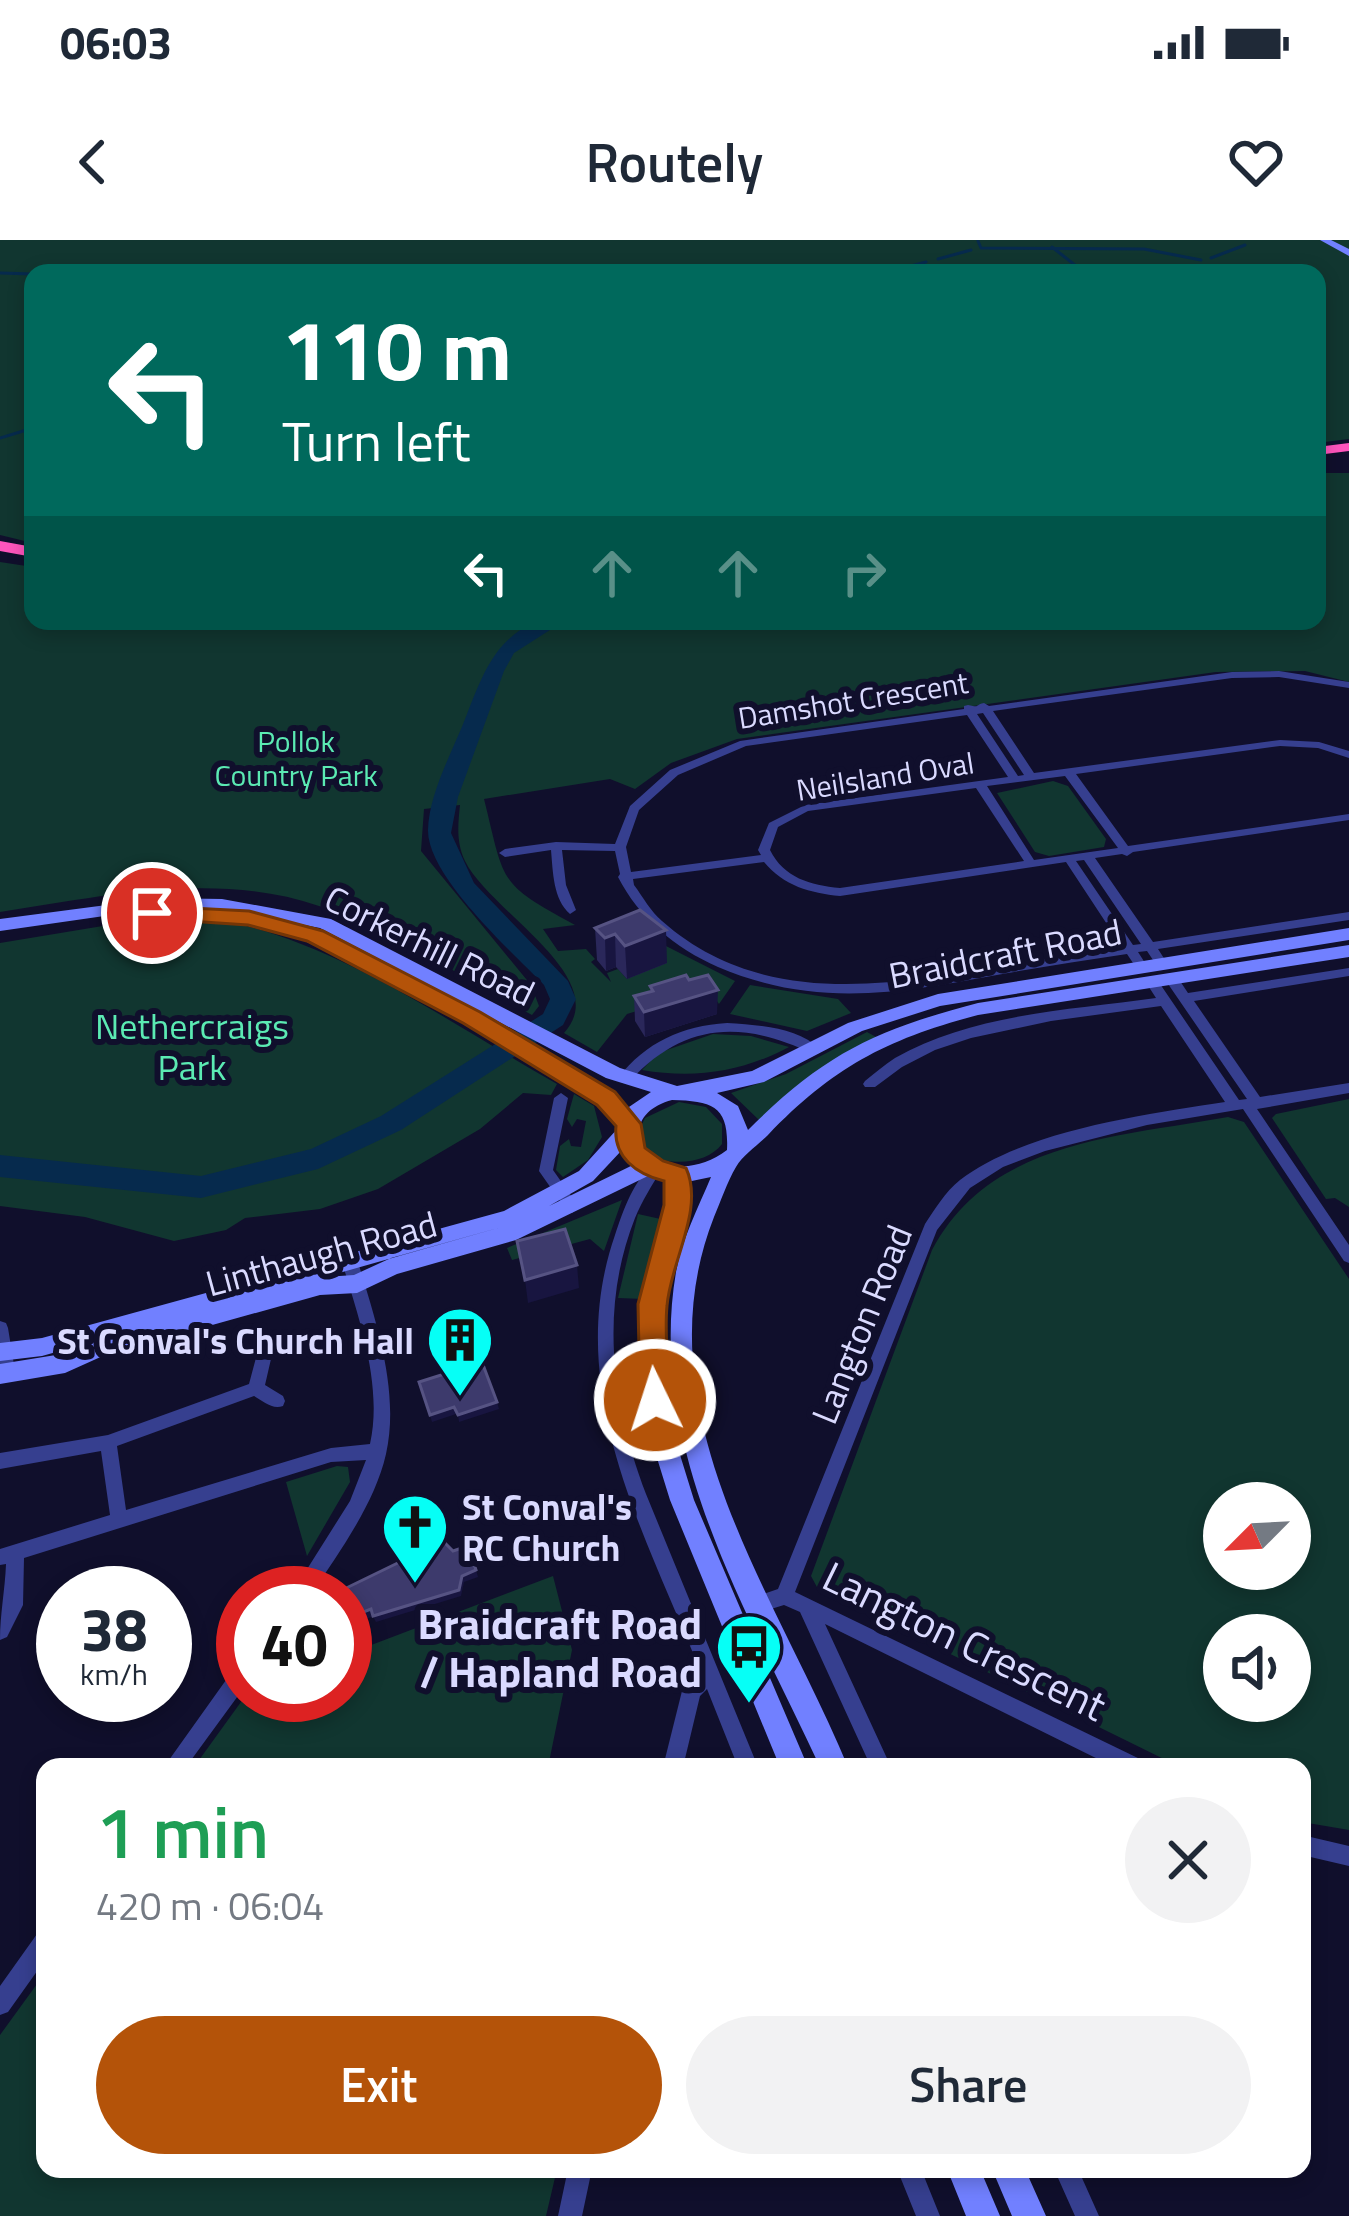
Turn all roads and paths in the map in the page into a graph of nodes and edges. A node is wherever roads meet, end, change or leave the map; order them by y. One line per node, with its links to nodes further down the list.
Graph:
1 (1324, 240): 3 (street)
2 (1336, 240): 3 (street)
3 (1349, 250)
4 (1349, 686): 5 (street, Damshot Crescent)
5 (984, 706): 6 (street, Damshot Crescent); 9 (street)
6 (968, 708): 10 (street); 14 (street, Damshot Crescent)
7 (1349, 755): 8 (street, Neilsland Oval)
8 (1069, 773): 9 (street, Neilsland Oval); 15 (street)
9 (1032, 778): 10 (street, Neilsland Oval)
10 (1015, 780): 11 (street, Neilsland Oval)
11 (980, 785): 17 (street, Neilsland Oval); 20 (street)
12 (1349, 818): 15 (street)
13 (556, 846): 14 (street); 16 (street); 22 (street)
14 (619, 848): 21 (street)
15 (1127, 852): 18 (street)
16 (506, 853)
17 (766, 858): 20 (street); 21 (street)
18 (1089, 858): 19 (street); 28 (street)
19 (1070, 860): 20 (street); 28 (street)
20 (1032, 866)
21 (624, 878): 28 (street, Braidcraft Road)
22 (569, 910)
23 (1349, 916): 28 (street, Braidcraft Road)
24 (0, 925): 32 (street, Corkerhill Road)
25 (1349, 934): 28 (street, Braidcraft Road)
26 (0, 935): 32 (street, Corkerhill Road)
27 (1349, 951): 28 (street, Braidcraft Road)
28 (1151, 964): 30 (street); 31 (street); 33 (street, Braidcraft Road); 34 (street, Braidcraft Road)
29 (1349, 972): 30 (street)
30 (1185, 998): 42 (street)
31 (1165, 1001): 38 (street, Braidcraft Road); 42 (street)
32 (478, 1012): 35 (street, Corkerhill Road)
33 (870, 1021): 34 (street); 36 (street, Braidcraft Road)
34 (887, 1039): 44 (street, Braidcraft Road)
35 (532, 1041): 37 (street, Corkerhill Road); 43 (street, Corkerhill Road)
36 (813, 1049): 37 (street); 40 (street, Braidcraft Road)
37 (625, 1078): 40 (street, Corkerhill Road)
38 (870, 1084)
39 (1349, 1088): 42 (street, Langton Road)
40 (684, 1092): 43 (street); 44 (street)
41 (561, 1098): 46 (street)
42 (1247, 1106): 47 (street); 61 (street, Langton Road)
43 (628, 1128): 45 (street); 46 (street, Linthaugh Road)
44 (732, 1154): 45 (street); 56 (street, Braidcraft Road)
45 (660, 1170): 46 (street, Linthaugh Road); 58 (street); 65 (street)
46 (566, 1200): 48 (street, Linthaugh Road)
47 (1349, 1257)
48 (354, 1273): 49 (street, Linthaugh Road); 54 (street)
49 (2, 1355)
50 (263, 1359): 51 (street)
51 (256, 1388): 52 (street); 53 (street)
52 (277, 1401)
53 (108, 1442): 55 (street); 57 (street)
54 (380, 1451): 57 (street); 60 (street)
55 (0, 1461)
56 (720, 1510): 58 (street); 62 (street, Braidcraft Road)
57 (119, 1520): 59 (street)
58 (691, 1521): 68 (street)
59 (8, 1555): 64 (street)
60 (319, 1566)
61 (784, 1596): 62 (street, Langton Crescent); 63 (street, Langton Crescent)
62 (758, 1604): 66 (street, Braidcraft Road)
63 (806, 1605): 74 (street); 75 (street, Langton Crescent)
64 (0, 1631)
65 (710, 1673): 70 (street); 71 (street)
66 (804, 1699): 68 (street); 73 (street, Braidcraft Road)
67 (216, 1710): 69 (street)
68 (770, 1712): 72 (street)
69 (181, 1758)
70 (675, 1758)
71 (744, 1758)
72 (790, 1758)
73 (830, 1758)
74 (877, 1758)
75 (1117, 1758)
76 (1311, 1847): 77 (street)
77 (1349, 1856)
78 (36, 1954): 79 (street)
79 (0, 2004)
80 (578, 2178): 85 (street)
81 (913, 2178): 86 (street)
82 (967, 2178): 87 (street)
83 (1012, 2178): 88 (street)
84 (1070, 2178): 89 (street)
85 (570, 2216)
86 (928, 2216)
87 (983, 2216)
88 (1029, 2216)
89 (1088, 2216)

